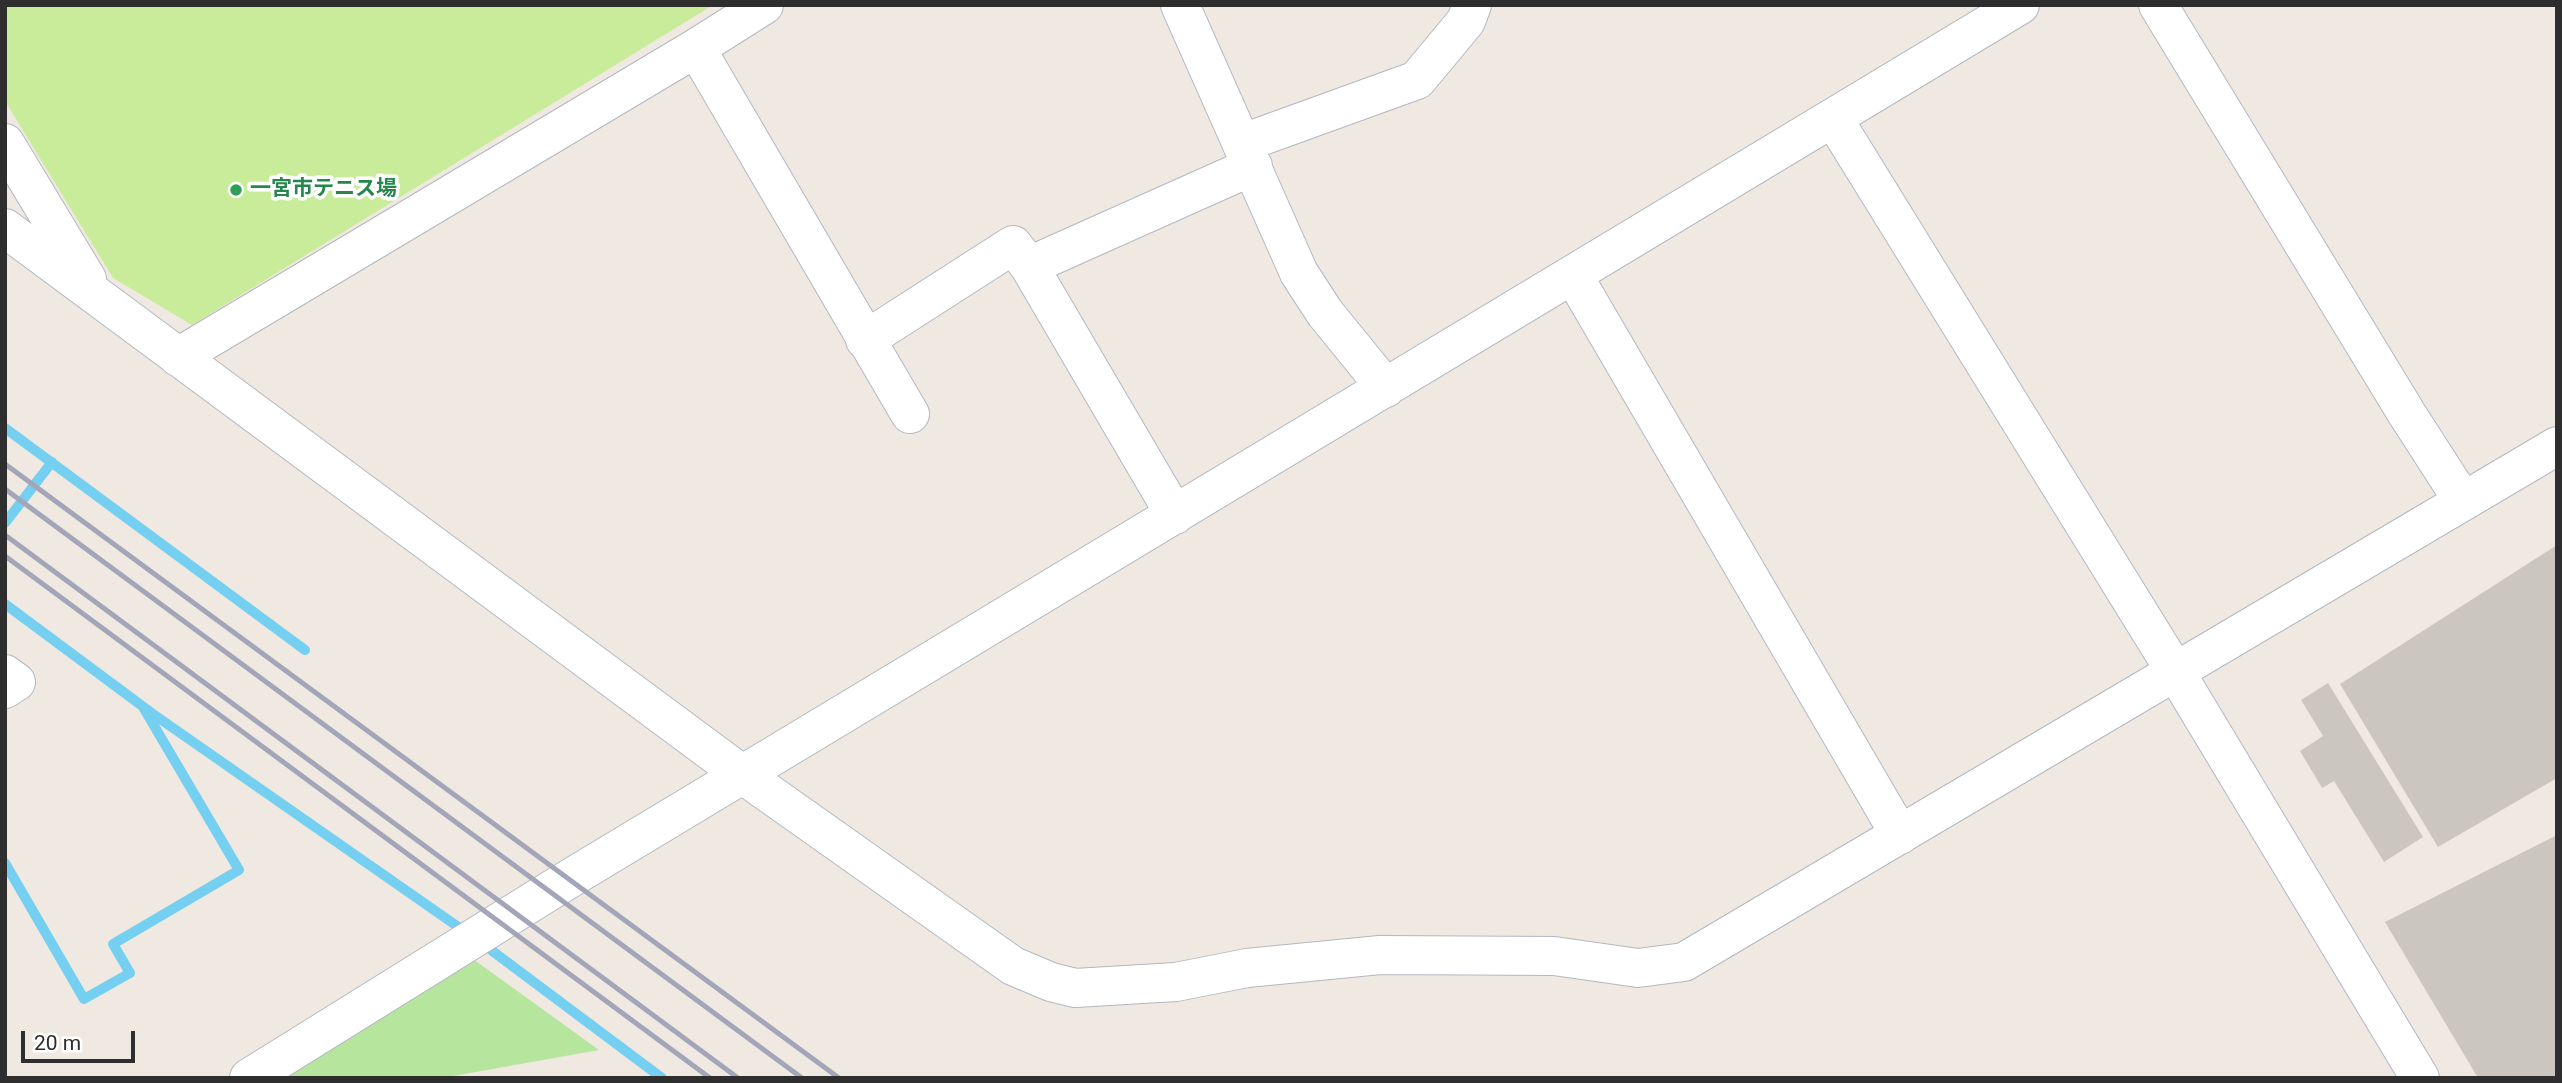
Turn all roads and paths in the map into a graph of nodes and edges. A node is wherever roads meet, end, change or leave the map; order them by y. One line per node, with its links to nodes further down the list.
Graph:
1 (764, 5): 6 (street)
2 (1180, 5): 9 (street)
3 (1472, 5): 9 (street)
4 (2020, 5): 7 (street)
5 (2158, 5): 19 (street)
6 (696, 48): 14 (street); 15 (street)
7 (1833, 118): 12 (street); 21 (street)
8 (5, 143): 13 (street)
9 (1248, 155): 11 (street); 16 (street)
10 (5, 228): 13 (street)
11 (1029, 266): 14 (street); 20 (street)
12 (1573, 275): 16 (street); 25 (street)
13 (98, 297): 15 (street)
14 (865, 340): 17 (street)
15 (178, 357): 24 (street)
16 (1386, 388): 20 (street)
17 (910, 414)
18 (2557, 446): 19 (street)
19 (2463, 501): 21 (street)
20 (1175, 515): 24 (street)
21 (2175, 671): 25 (street); 27 (street)
22 (5, 674): 23 (street)
23 (5, 688)
24 (743, 775): 25 (street); 26 (street)
25 (1900, 835)
26 (249, 1078)
27 (2420, 1078)

